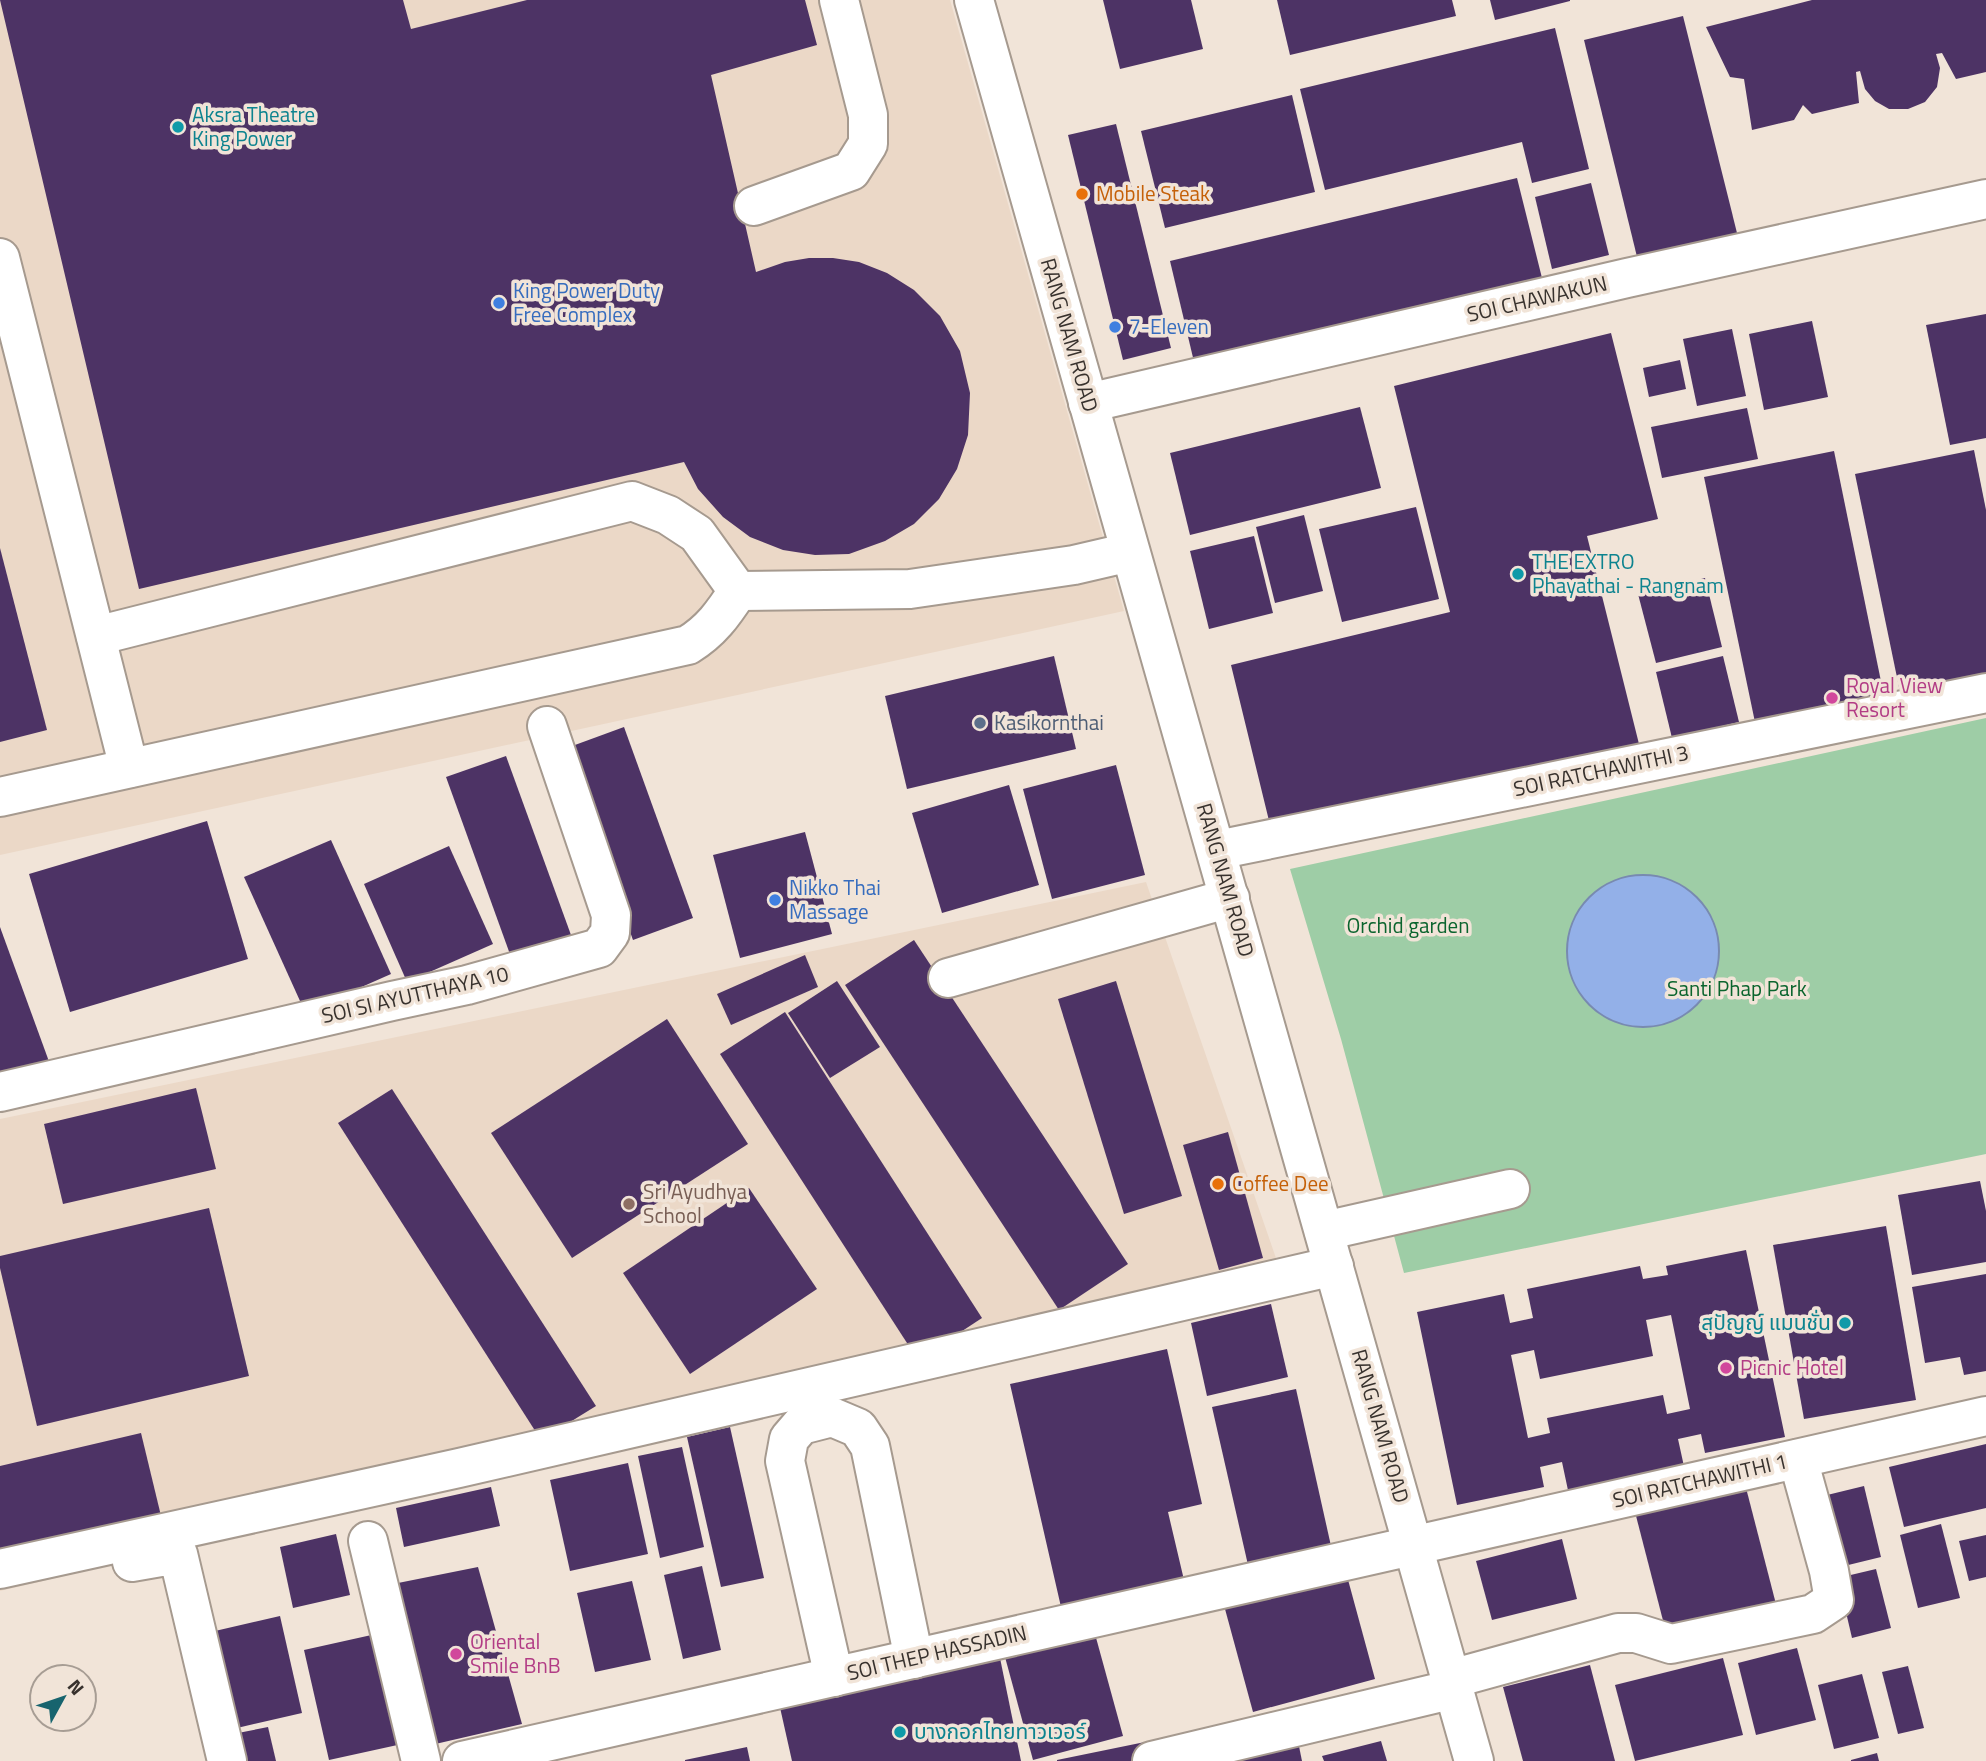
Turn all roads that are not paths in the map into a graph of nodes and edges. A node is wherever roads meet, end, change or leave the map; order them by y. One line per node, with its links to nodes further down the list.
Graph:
1 (839, 0): 4 (street)
2 (974, 0): 6 (street, RANG NAM ROAD)
3 (1986, 199): 6 (street, SOI CHAWAKUN)
4 (754, 206)
5 (0, 258): 9 (street)
6 (1088, 403): 7 (street, RANG NAM ROAD)
7 (1130, 552): 8 (street); 14 (street, RANG NAM ROAD)
8 (738, 591): 9 (street); 12 (street)
9 (96, 636): 12 (street)
10 (1986, 693): 14 (street, SOI RATCHAWITHI 3)
11 (547, 726): 17 (street, SOI SI AYUTTHAYA 10)
12 (129, 768): 13 (street)
13 (0, 797)
14 (1217, 850): 15 (street, RANG NAM ROAD)
15 (1230, 898): 16 (street); 19 (street, RANG NAM ROAD)
16 (948, 978)
17 (0, 1092)
18 (1510, 1189): 19 (street)
19 (1329, 1249): 23 (street, RANG NAM ROAD); 24 (street)
20 (1986, 1416): 21 (street, SOI RATCHAWITHI 1)
21 (1798, 1459): 23 (street, SOI RATCHAWITHI 1); 28 (street)
22 (368, 1541): 30 (street)
23 (1413, 1546): 26 (street, SOI THEP HASSADIN); 28 (street, RANG NAM ROAD)
24 (0, 1569)
25 (0, 1587): 29 (street)
26 (914, 1659): 27 (street, SOI THEP HASSADIN); 27 (street)
27 (834, 1677): 31 (street, SOI THEP HASSADIN)
28 (1452, 1684): 32 (street); 33 (street, RANG NAM ROAD)
29 (227, 1761)
30 (421, 1761)
31 (461, 1761)
32 (1152, 1761)
33 (1474, 1761)

